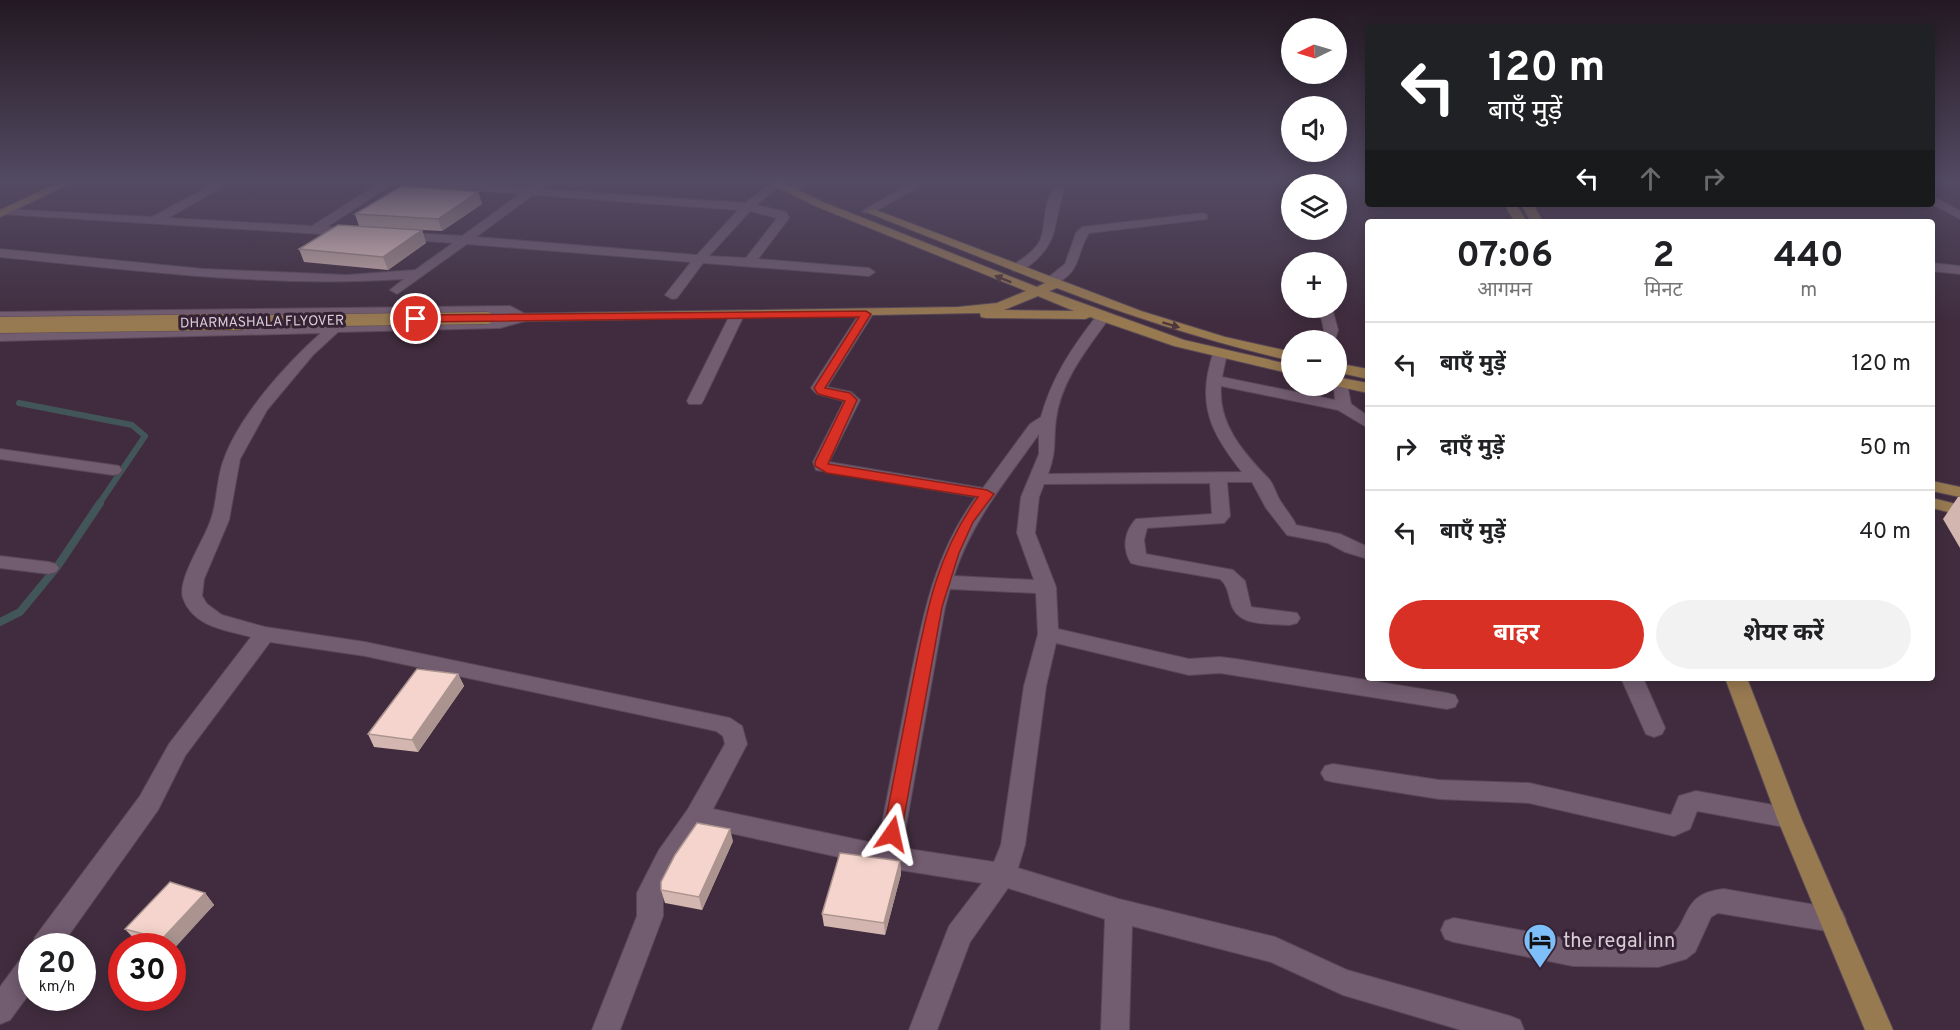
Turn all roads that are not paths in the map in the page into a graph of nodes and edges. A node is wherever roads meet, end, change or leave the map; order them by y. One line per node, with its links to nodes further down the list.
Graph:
1 (299, 228): 9 (street)
2 (481, 228): 12 (street)
3 (729, 228): 14 (street)
4 (775, 228): 15 (street)
5 (891, 228): 25 (main road, one-way to 5)
6 (913, 228): 17 (main road)
7 (1048, 228): 17 (street)
8 (1103, 228): 23 (street)
9 (316, 229): 10 (street)
10 (362, 232)
11 (385, 234): 12 (street)
12 (466, 239): 14 (street); 21 (street)
13 (0, 253): 21 (street)
14 (702, 258): 15 (street); 26 (street)
15 (750, 262): 19 (street)
16 (1935, 267): 18 (street)
17 (1018, 268): 23 (main road)
18 (1960, 270)
19 (869, 272)
20 (1935, 273): 22 (street)
21 (418, 274): 24 (street)
22 (1960, 275)
23 (1054, 282): 25 (main road); 30 (main road)
24 (397, 290)
25 (1034, 292): 27 (main road); 33 (main road)
26 (672, 295)
27 (958, 312): 29 (main road, DHARMASHALA FLYOVER); 33 (main road)
28 (47, 314): 32 (street); 34 (street); 37 (street)
29 (866, 314): 31 (main road, DHARMASHALA FLYOVER); 60 (street)
30 (1136, 314): 33 (main road); 41 (main road, one-way to 41)
31 (737, 315): 34 (main road, DHARMASHALA FLYOVER); 49 (street)
32 (0, 316)
33 (1100, 316): 40 (main road); 51 (street)
34 (524, 317): 35 (main road, DHARMASHALA FLYOVER, bridge); 36 (street)
35 (0, 325)
36 (334, 329): 37 (street); 69 (street)
37 (19, 336): 38 (street); 39 (street)
38 (0, 337)
39 (0, 347)
40 (1220, 353): 42 (main road); 45 (street)
41 (1281, 354)
42 (1281, 367)
43 (1365, 374): 44 (main road)
44 (1347, 376)
45 (1214, 380): 50 (street); 55 (street)
46 (1347, 380): 47 (main road)
47 (1365, 387)
48 (1341, 396): 50 (street)
49 (695, 401)
50 (1343, 406): 52 (street)
51 (1048, 419): 57 (street); 60 (street)
52 (1365, 421)
53 (0, 454): 54 (street)
54 (113, 470)
55 (1255, 477): 56 (street); 63 (street)
56 (1218, 478): 57 (street); 68 (street)
57 (1038, 479): 67 (street)
58 (1935, 487): 59 (main road)
59 (1960, 492)
60 (987, 494): 66 (street)
61 (1935, 504): 62 (main road)
62 (1960, 510)
63 (1365, 552)
64 (0, 562): 65 (street)
65 (48, 568)
66 (942, 582): 67 (street); 78 (street)
67 (1046, 587): 70 (street)
68 (1290, 618)
69 (266, 633): 76 (street); 83 (street)
70 (1048, 634): 73 (street); 79 (street)
71 (1633, 681): 74 (street)
72 (1737, 681): 77 (main road)
73 (1448, 701)
74 (1654, 728)
75 (1333, 773): 77 (street)
76 (696, 816): 78 (street); 86 (street)
77 (1789, 818): 81 (main road)
78 (888, 857): 79 (street)
79 (1003, 875): 80 (street); 87 (street)
80 (1119, 911): 88 (street); 89 (street)
81 (1833, 920): 82 (street); 90 (main road)
82 (1454, 930)
83 (54, 933)
84 (18, 985): 85 (street)
85 (0, 1010)
86 (606, 1030)
87 (923, 1030)
88 (1115, 1030)
89 (1510, 1030)
90 (1879, 1030)

